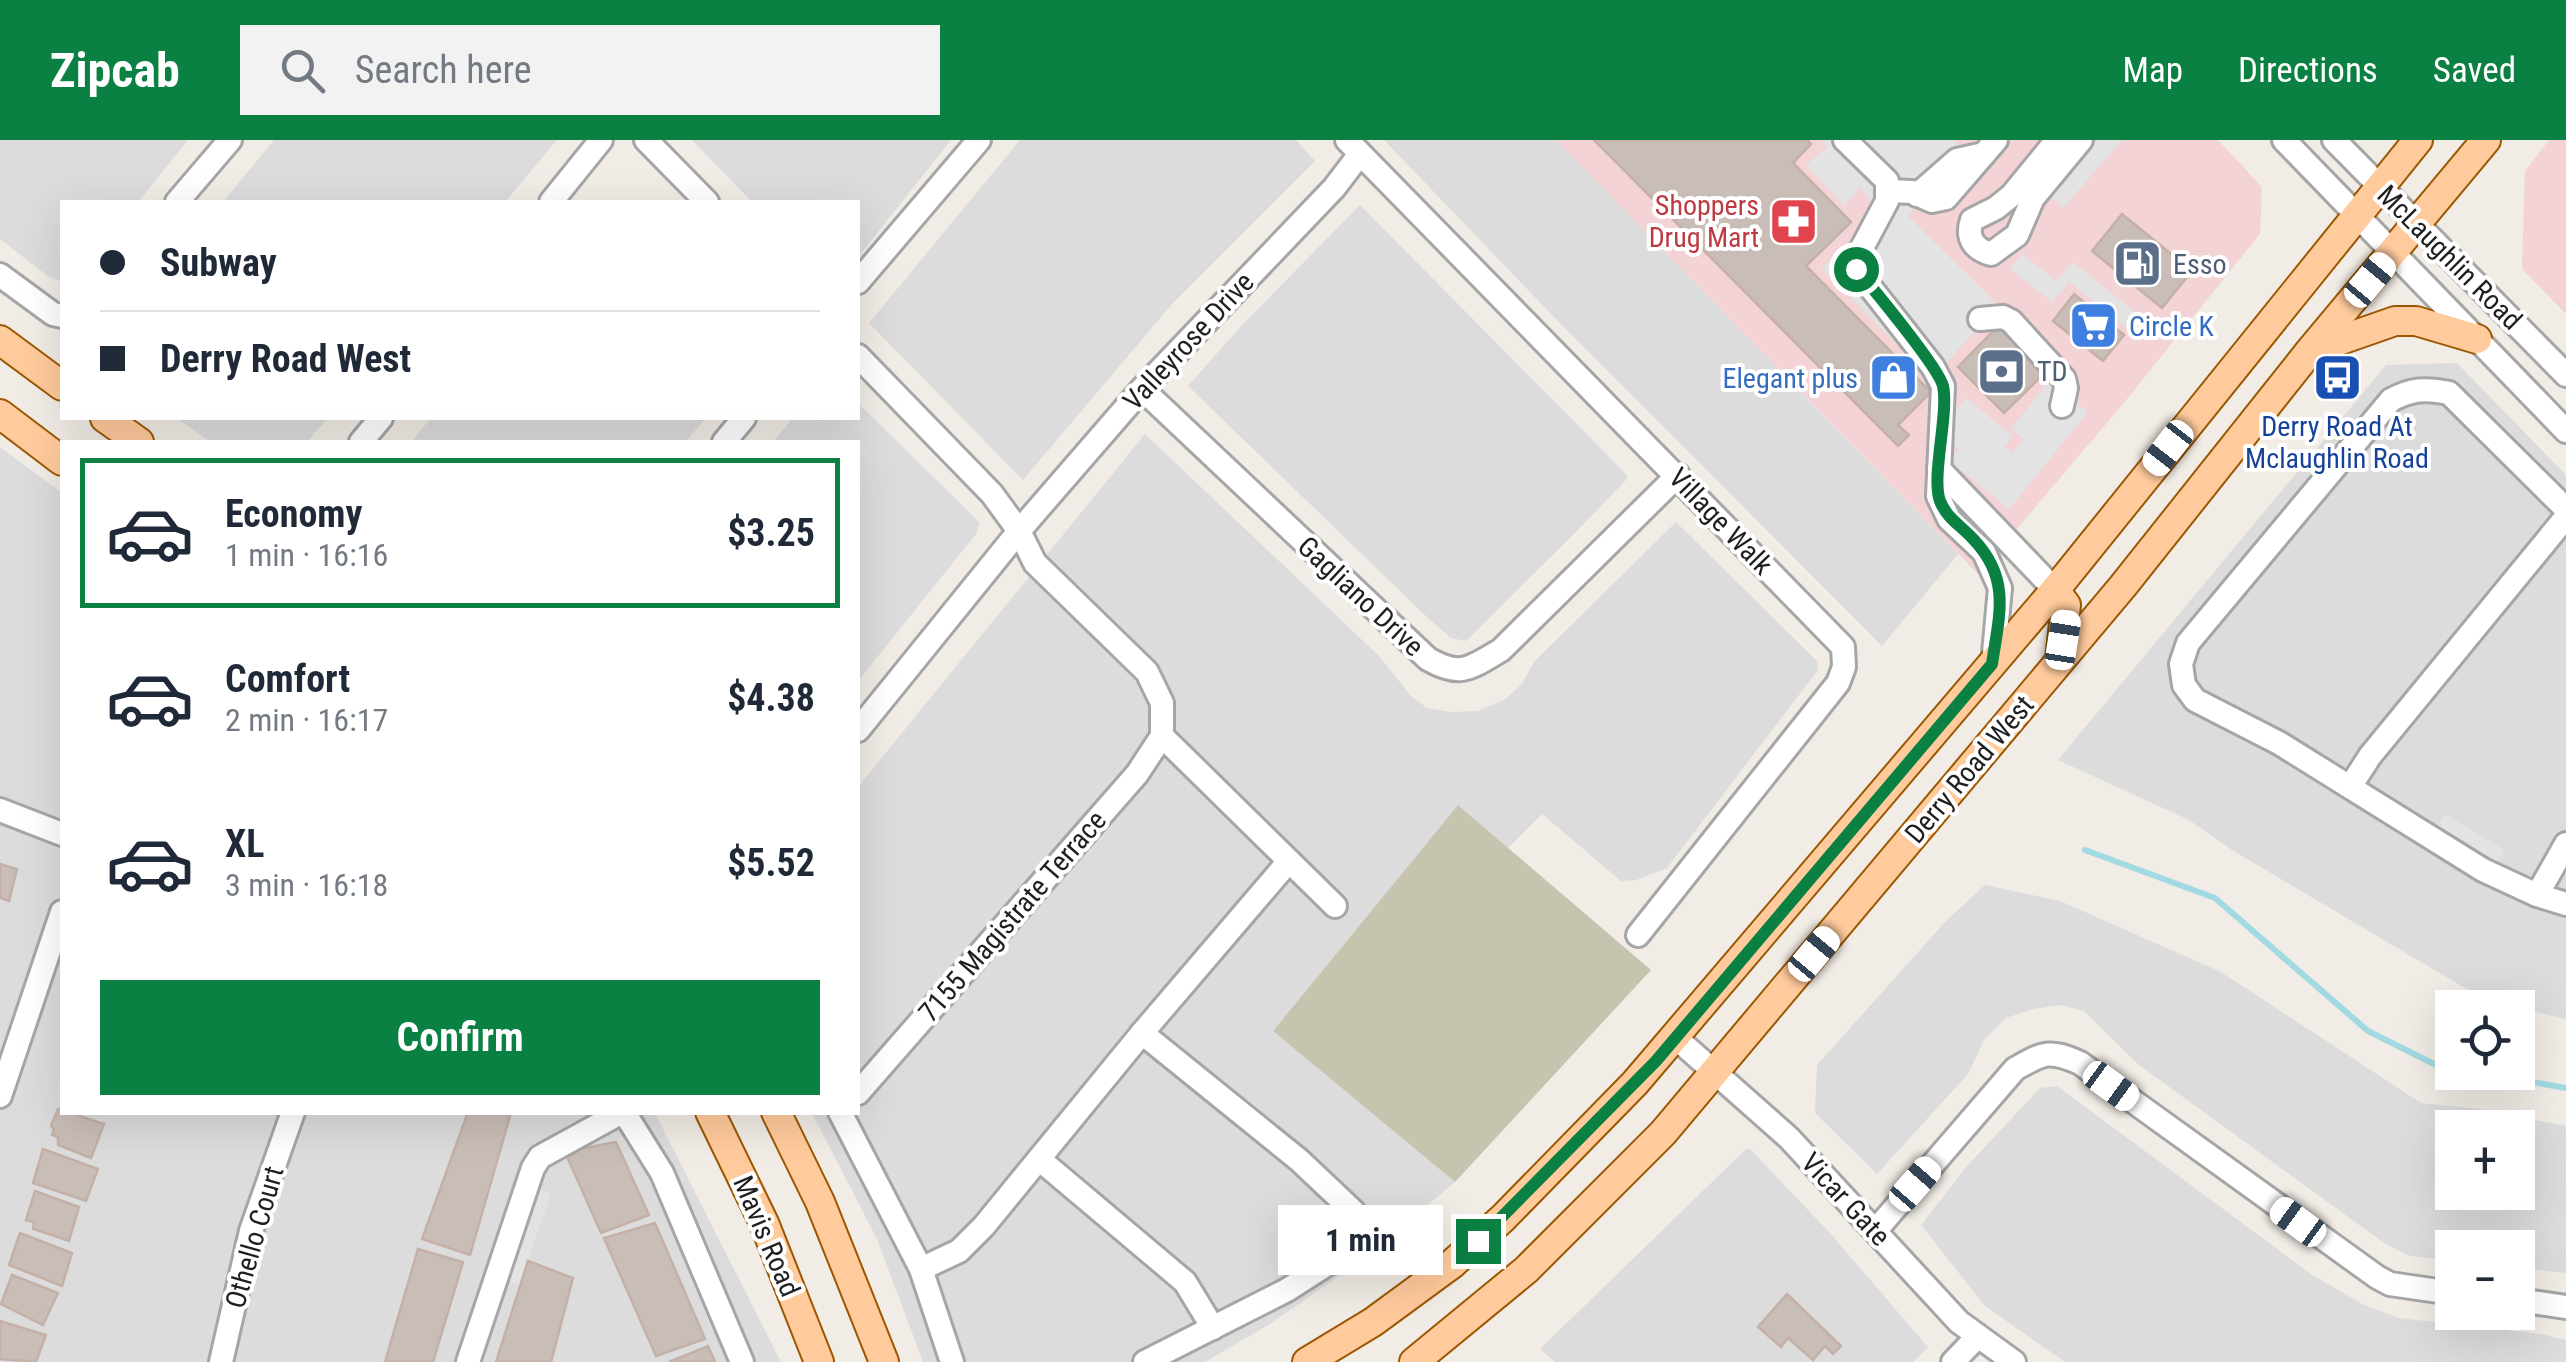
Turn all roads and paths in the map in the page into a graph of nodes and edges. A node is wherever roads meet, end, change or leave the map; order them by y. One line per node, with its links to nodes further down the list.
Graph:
1 (230, 140): 16 (street)
2 (601, 140): 17 (street)
3 (646, 140): 18 (street)
4 (979, 140): 23 (street)
5 (1845, 140): 15 (street)
6 (2057, 140): 7 (street)
7 (2082, 140)
8 (2284, 140): 19 (street, McLaughlin Road)
9 (2334, 140): 14 (street, McLaughlin Road)
10 (2418, 140): 14 (main road, Derry Road West)
11 (2486, 140): 20 (main road, Derry Road West)
12 (1354, 147): 32 (street, Valleyrose Drive); 44 (street, Village Walk)
13 (1990, 147): 15 (street)
14 (2379, 186): 19 (main road, Derry Road West); 20 (street, McLaughlin Road)
15 (1887, 191): 43 (street)
16 (180, 200)
17 (554, 200)
18 (705, 200)
19 (2356, 214): 21 (street, McLaughlin Road); 48 (main road, Derry Road West)
20 (2418, 223): 21 (main road, Derry Road West); 30 (street, McLaughlin Road)
21 (2393, 252): 26 (street, McLaughlin Road); 28 (main road, Derry Road West)
22 (0, 276): 24 (street)
23 (860, 280)
24 (60, 316)
25 (1980, 320): 33 (street)
26 (2477, 339): 28 (main road); 38 (street, McLaughlin Road)
27 (0, 340): 31 (main road)
28 (2309, 352): 49 (main road, Derry Road West)
29 (860, 358): 47 (street)
30 (2566, 375)
31 (60, 385)
32 (1142, 389): 44 (street, Gagliano Drive); 47 (street, Valleyrose Drive)
33 (2062, 406)
34 (0, 414): 42 (main road)
35 (108, 420): 39 (main road)
36 (379, 420): 40 (street)
37 (742, 420): 41 (street)
38 (2566, 431)
39 (136, 440)
40 (363, 440)
41 (726, 440)
42 (60, 459)
43 (1940, 469): 48 (street); 50 (street)
44 (1678, 475): 62 (street, Village Walk)
45 (2566, 509): 53 (street)
46 (2566, 518): 53 (street)
47 (1019, 531): 51 (street, Valleyrose Drive); 52 (street)
48 (2055, 590): 49 (main road); 50 (main road, Derry Road West)
49 (2060, 661): 65 (main road, Derry Road West)
50 (1992, 664): 64 (main road, Derry Road West)
51 (860, 728)
52 (1162, 736): 57 (street); 66 (street, 7155 Magistrate Terrace)
53 (2350, 787): 58 (street)
54 (0, 810): 55 (street)
55 (60, 833)
56 (2566, 844): 58 (street)
57 (1289, 861): 60 (street); 63 (street)
58 (2536, 896): 59 (street)
59 (2566, 904)
60 (1335, 906)
61 (60, 918): 67 (street)
62 (1638, 934)
63 (1142, 1033): 74 (street); 80 (street)
64 (1676, 1038): 65 (street, Vicar Gate); 89 (main road, Derry Road West)
65 (1715, 1073): 75 (street, Vicar Gate); 90 (main road, Derry Road West)
66 (860, 1091)
67 (0, 1096)
68 (292, 1115): 82 (street, Othello Court)
69 (617, 1115): 83 (street)
70 (625, 1115): 84 (street)
71 (711, 1115): 85 (main road, Mavis Road)
72 (777, 1115): 86 (main road)
73 (842, 1115): 76 (street)
74 (1040, 1159): 76 (street); 80 (street)
75 (1876, 1230): 77 (street); 81 (street, Vicar Gate)
76 (921, 1269): 87 (street)
77 (2435, 1291)
78 (2535, 1302): 79 (street)
79 (2566, 1307)
80 (1213, 1328): 88 (street)
81 (1978, 1336): 91 (street); 92 (street, Vicar Gate)
82 (221, 1362)
83 (468, 1362)
84 (742, 1362)
85 (820, 1362)
86 (884, 1362)
87 (952, 1362)
88 (1145, 1362)
89 (1308, 1362)
90 (1414, 1362)
91 (1953, 1362)
92 (2014, 1362)

